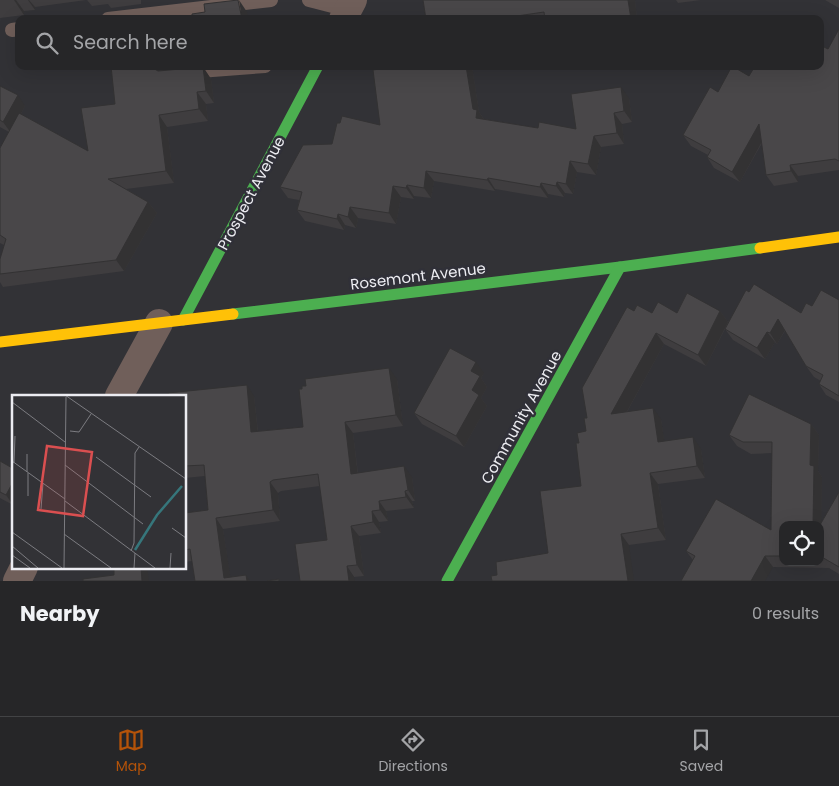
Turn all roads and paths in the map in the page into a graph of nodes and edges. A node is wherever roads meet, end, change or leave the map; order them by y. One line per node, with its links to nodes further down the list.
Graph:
1 (271, 0): 4 (lane)
2 (310, 0): 3 (lane)
3 (348, 10)
4 (142, 15)
5 (214, 70): 7 (lane)
6 (316, 70): 10 (street, Prospect Avenue)
7 (176, 73)
8 (839, 236): 9 (street, Rosemont Avenue)
9 (620, 267): 10 (street, Rosemont Avenue); 15 (street, Community Avenue)
10 (171, 321): 11 (street, Rosemont Avenue); 12 (street, Prospect Avenue)
11 (0, 342)
12 (120, 395)
13 (24, 568): 14 (street)
14 (17, 581)
15 (447, 581)

